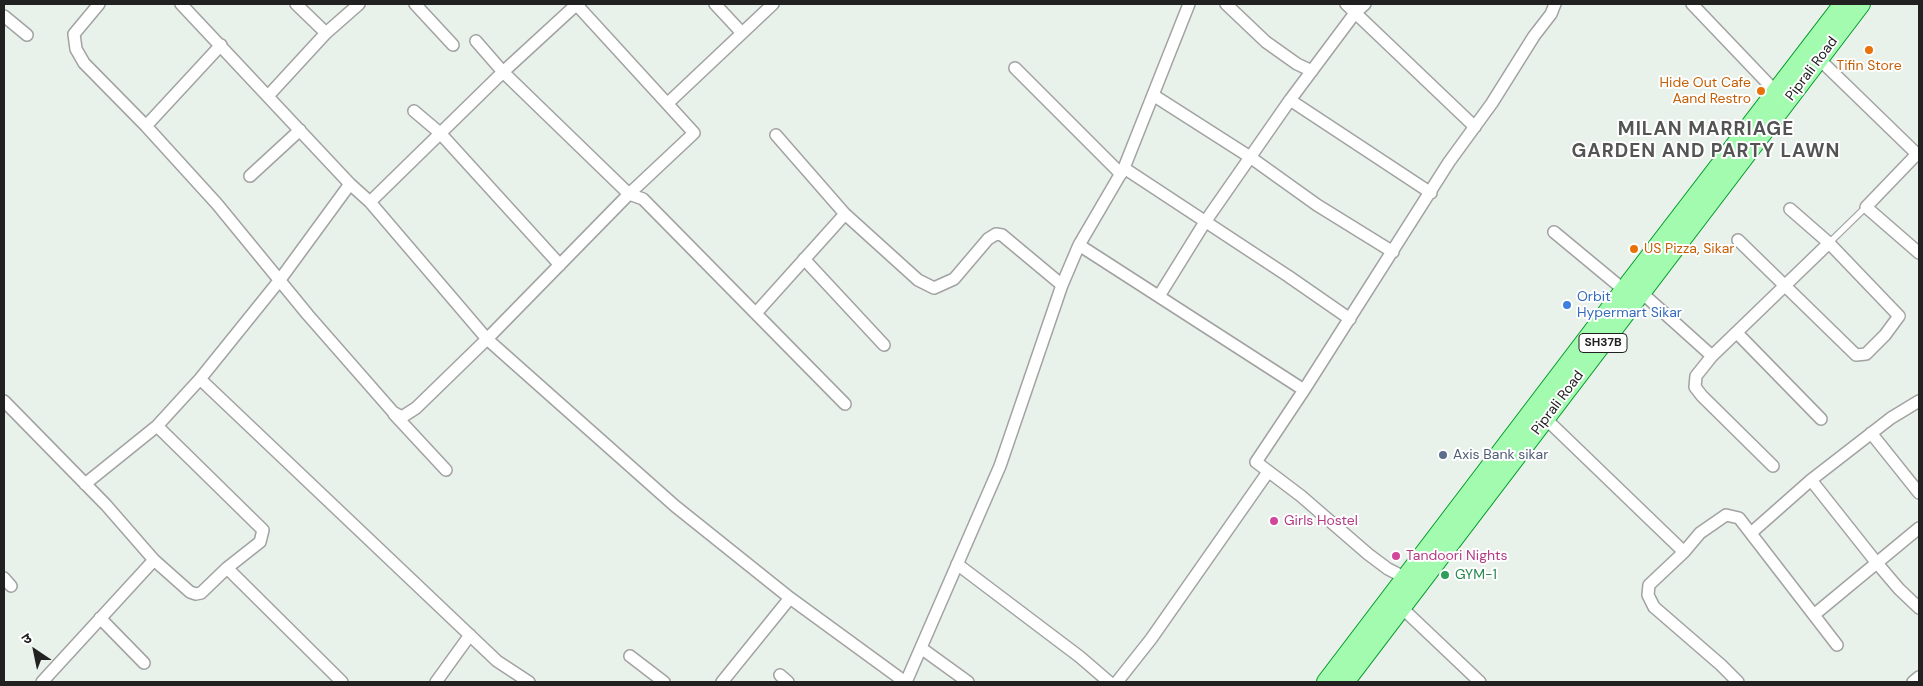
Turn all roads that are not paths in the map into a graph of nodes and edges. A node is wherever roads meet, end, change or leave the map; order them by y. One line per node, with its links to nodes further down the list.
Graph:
1 (99, 4): 35 (street)
2 (181, 4): 23 (street)
3 (296, 4): 19 (street)
4 (358, 4): 19 (street)
5 (415, 4): 24 (street)
6 (576, 4): 28 (street); 33 (street)
7 (715, 4): 20 (street)
8 (773, 4): 20 (street)
9 (1189, 4): 30 (street)
10 (1226, 4): 27 (street)
11 (1346, 4): 17 (street)
12 (1365, 4): 17 (street)
13 (1555, 4): 36 (street)
14 (1692, 4): 29 (street)
15 (1843, 4): 29 (main road)
16 (1861, 4): 25 (main road, Piprali Road / SH37B)
17 (1355, 13): 27 (street); 36 (street)
18 (4, 16): 21 (street)
19 (326, 33): 31 (street)
20 (742, 33): 33 (street)
21 (27, 35)
22 (476, 41): 28 (street)
23 (220, 45): 31 (street); 35 (street)
24 (453, 45)
25 (1820, 59): 40 (street); 64 (main road, Piprali Road / SH37B)
26 (1015, 68): 42 (street)
27 (1312, 71): 32 (street)
28 (503, 72): 38 (street); 46 (street)
29 (1776, 92): 63 (main road)
30 (1153, 94): 41 (street); 42 (street)
31 (268, 96): 37 (street)
32 (1290, 100): 41 (street); 45 (street)
33 (668, 103): 46 (street)
34 (414, 111): 38 (street)
35 (146, 126): 60 (street)
36 (1475, 127): 45 (street)
37 (300, 130): 43 (street); 44 (street)
38 (440, 134): 47 (street); 59 (street)
39 (776, 135): 50 (street)
40 (1918, 155): 48 (street)
41 (1250, 157): 51 (street); 56 (street)
42 (1122, 171): 51 (street); 55 (street)
43 (250, 176)
44 (350, 184): 47 (street); 60 (street)
45 (1430, 193): 56 (street)
46 (629, 194): 59 (street); 66 (street)
47 (370, 202): 69 (street)
48 (1866, 206): 54 (lane); 57 (street)
49 (1790, 209): 54 (street)
50 (845, 214): 58 (street); 61 (street)
51 (1205, 222): 65 (street); 67 (street)
52 (1554, 232): 63 (street)
53 (1738, 240): 62 (street)
54 (1829, 243): 62 (street); 62 (street)
55 (1079, 245): 61 (street); 65 (street)
56 (1393, 252): 67 (street)
57 (1919, 253)
58 (804, 259): 66 (street); 70 (street)
59 (560, 265): 69 (street)
60 (279, 281): 72 (street); 77 (street)
61 (1062, 285): 93 (street)
62 (1784, 287): 68 (street)
63 (1624, 290): 95 (main road)
64 (1642, 293): 71 (street); 78 (main road, Piprali Road / SH37B)
65 (1159, 296): 73 (street)
66 (756, 313): 76 (street)
67 (1350, 320): 73 (street)
68 (1737, 332): 71 (street); 79 (street)
69 (488, 339): 77 (street); 96 (street)
70 (884, 345)
71 (1712, 356): 82 (street)
72 (200, 379): 80 (street); 101 (street)
73 (1304, 390): 84 (street)
74 (4, 400): 86 (street)
75 (1919, 401): 81 (street)
76 (845, 404)
77 (393, 412): 83 (street)
78 (1546, 419): 90 (street); 97 (main road, Piprali Road / SH37B)
79 (1821, 419)
80 (157, 426): 86 (street); 94 (street)
81 (1871, 434): 85 (street); 87 (street)
82 (1773, 466)
83 (446, 470)
84 (1268, 472): 95 (street); 116 (street)
85 (1811, 480): 89 (street); 92 (street)
86 (85, 484): 91 (street)
87 (1919, 493)
88 (1919, 528): 92 (street)
89 (1751, 533): 90 (street); 99 (street)
90 (1684, 552): 120 (street)
91 (154, 560): 94 (street); 100 (street)
92 (1877, 563): 98 (street); 99 (street)
93 (957, 564): 103 (street); 115 (street)
94 (228, 568): 108 (street)
95 (1406, 578): 117 (main road)
96 (790, 598): 112 (street); 113 (street)
97 (1402, 608): 118 (main road, Piprali Road / SH37B); 119 (street)
98 (1919, 608)
99 (1815, 614): 102 (street)
100 (100, 618): 105 (street); 107 (street)
101 (470, 635): 109 (street); 110 (street)
102 (1837, 644)
103 (921, 648): 113 (street); 114 (street)
104 (630, 656): 111 (street)
105 (144, 663)
106 (1919, 677): 121 (street)
107 (46, 681)
108 (342, 682)
109 (436, 682)
110 (528, 682)
111 (664, 682)
112 (722, 682)
113 (905, 682)
114 (968, 682)
115 (1108, 682)
116 (1117, 682)
117 (1326, 682)
118 (1345, 682)
119 (1480, 682)
120 (1738, 682)
121 (1913, 682)

